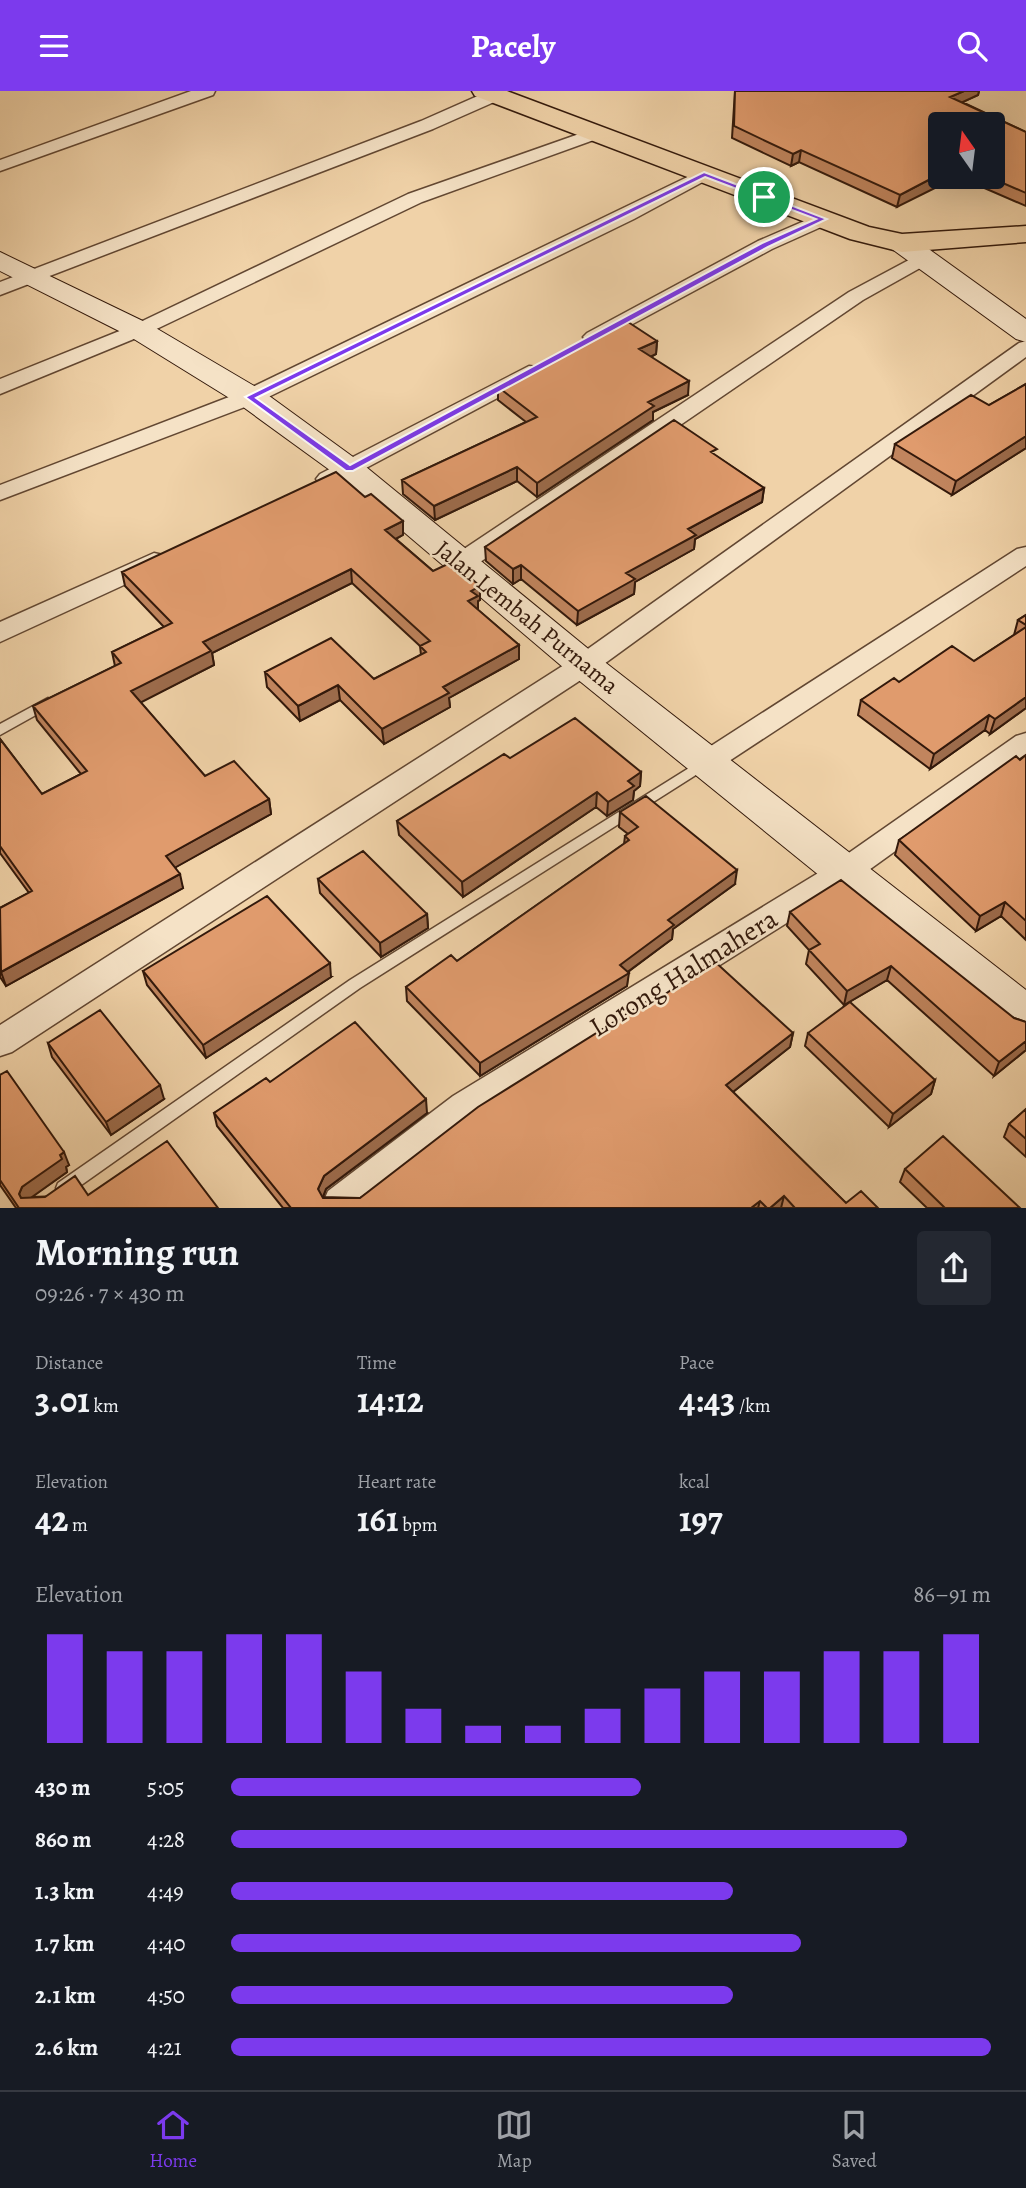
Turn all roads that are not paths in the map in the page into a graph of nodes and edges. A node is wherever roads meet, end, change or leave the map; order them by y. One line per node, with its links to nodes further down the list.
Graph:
1 (207, 91): 4 (street)
2 (490, 93): 3 (main road); 10 (street)
3 (596, 133): 5 (main road); 12 (street)
4 (0, 166)
5 (704, 174): 6 (main road); 18 (street)
6 (823, 219): 8 (main road); 15 (street)
7 (1026, 234): 8 (main road)
8 (912, 251): 13 (street); 24 (street)
9 (0, 260): 10 (street, Jalan Lembah Purnama)
10 (34, 276): 11 (street); 12 (street, Jalan Lembah Purnama)
11 (0, 289)
12 (139, 330): 17 (street); 18 (street, Jalan Lembah Purnama)
13 (1026, 333)
14 (1026, 347): 26 (street)
15 (569, 351)
16 (545, 364): 19 (street)
17 (0, 387)
18 (250, 397): 19 (street, Jalan Lembah Purnama); 21 (street)
19 (349, 469): 20 (street); 24 (street, Jalan Lembah Purnama)
20 (312, 487)
21 (0, 493)
22 (174, 551): 25 (street)
23 (1026, 555): 30 (street)
24 (461, 563): 26 (street, Jalan Lembah Purnama)
25 (0, 633)
26 (584, 665): 30 (street, Jalan Lembah Purnama); 33 (street)
27 (58, 697): 28 (lane)
28 (0, 730)
29 (1026, 743): 31 (street, Lorong Halmahera)
30 (707, 762): 31 (street, Jalan Lembah Purnama); 34 (lane)
31 (845, 872): 32 (street, Jalan Lembah Purnama); 35 (street, Lorong Halmahera)
32 (1026, 1016)
33 (0, 1042)
34 (46, 1200)
35 (337, 1206)

